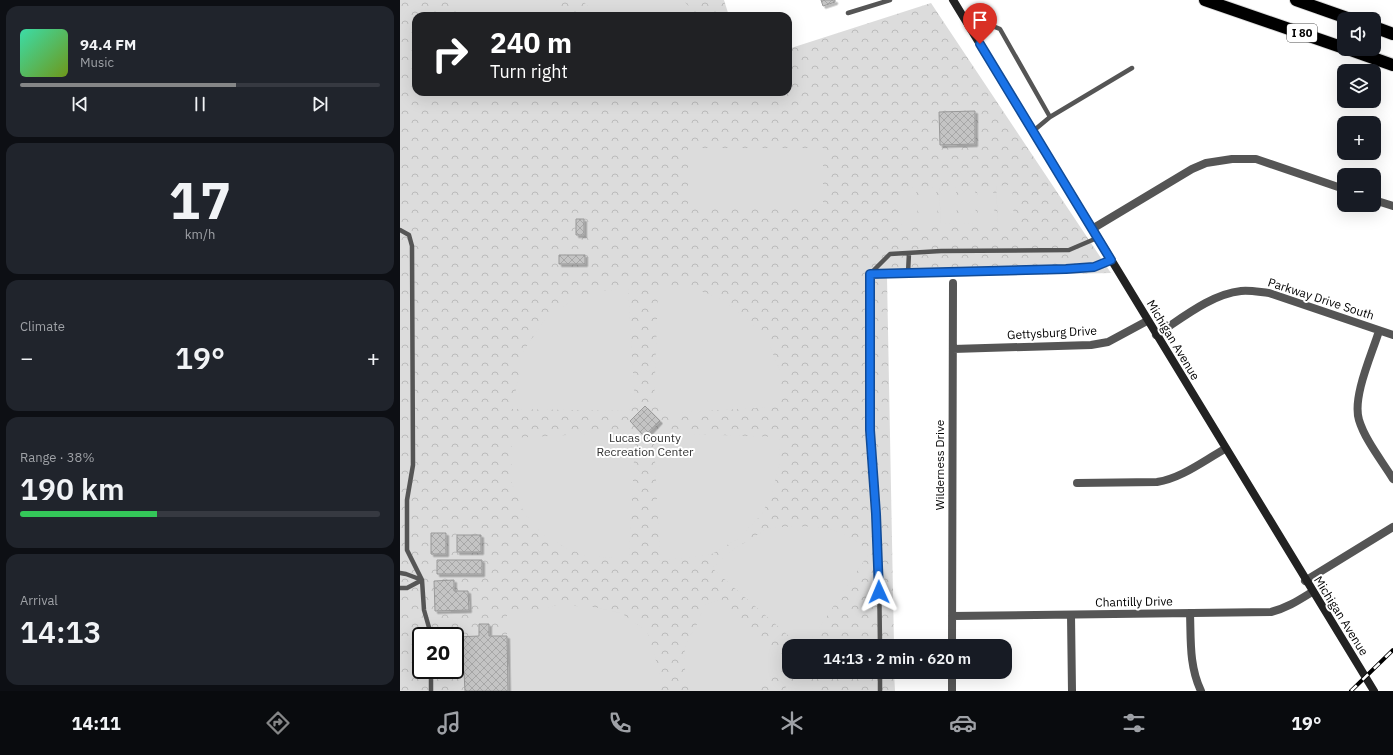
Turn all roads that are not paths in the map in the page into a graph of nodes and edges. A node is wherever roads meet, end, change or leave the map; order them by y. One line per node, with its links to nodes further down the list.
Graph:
1 (890, 0): 5 (lane)
2 (953, 0): 8 (street, Michigan Avenue)
3 (1205, 0): 10 (highway, I 80)
4 (1296, 0): 6 (highway, I 80)
5 (848, 13)
6 (1337, 14)
7 (1381, 30): 9 (highway)
8 (972, 32): 14 (lane); 15 (street, Michigan Avenue)
9 (1393, 34)
10 (1337, 46)
11 (1368, 56): 12 (highway)
12 (1393, 65)
13 (1132, 68): 14 (lane)
14 (1050, 117): 15 (lane)
15 (1032, 132): 19 (street, Michigan Avenue)
16 (1337, 187): 19 (street)
17 (1381, 202): 18 (street)
18 (1393, 206)
19 (1092, 229): 21 (street, Michigan Avenue)
20 (400, 230): 37 (lane)
21 (1097, 238): 22 (lane); 23 (street, Michigan Avenue)
22 (909, 253): 24 (lane); 25 (lane)
23 (1111, 260): 24 (lane); 27 (street, Michigan Avenue)
24 (908, 273): 25 (lane)
25 (870, 274): 45 (lane)
26 (952, 283): 31 (street, Wilderness Drive)
27 (1147, 321): 29 (street, Michigan Avenue); 31 (street, Gettysburg Drive)
28 (1379, 331): 29 (street, Parkway Drive South); 30 (street, Parkway Drive South); 33 (street)
29 (1156, 335): 32 (street, Michigan Avenue)
30 (1393, 335)
31 (953, 349): 43 (street, Wilderness Drive)
32 (1225, 449): 34 (street); 38 (street, Michigan Avenue)
33 (1393, 479)
34 (1077, 483)
35 (1393, 527): 38 (street)
36 (400, 573): 37 (lane)
37 (422, 580): 39 (lane); 44 (lane)
38 (1305, 581): 40 (street, Michigan Avenue)
39 (400, 588)
40 (1312, 592): 41 (street, Chantilly Drive); 55 (street, Michigan Avenue)
41 (1190, 613): 42 (street, Chantilly Drive); 54 (street)
42 (1070, 615): 43 (street, Chantilly Drive); 53 (street)
43 (952, 616): 46 (street, Wilderness Drive)
44 (429, 627)
45 (880, 639)
46 (952, 639)
47 (431, 679): 50 (lane)
48 (880, 679): 51 (lane)
49 (952, 679): 52 (street)
50 (431, 691)
51 (880, 691)
52 (952, 691)
53 (1072, 691)
54 (1201, 691)
55 (1374, 691)

